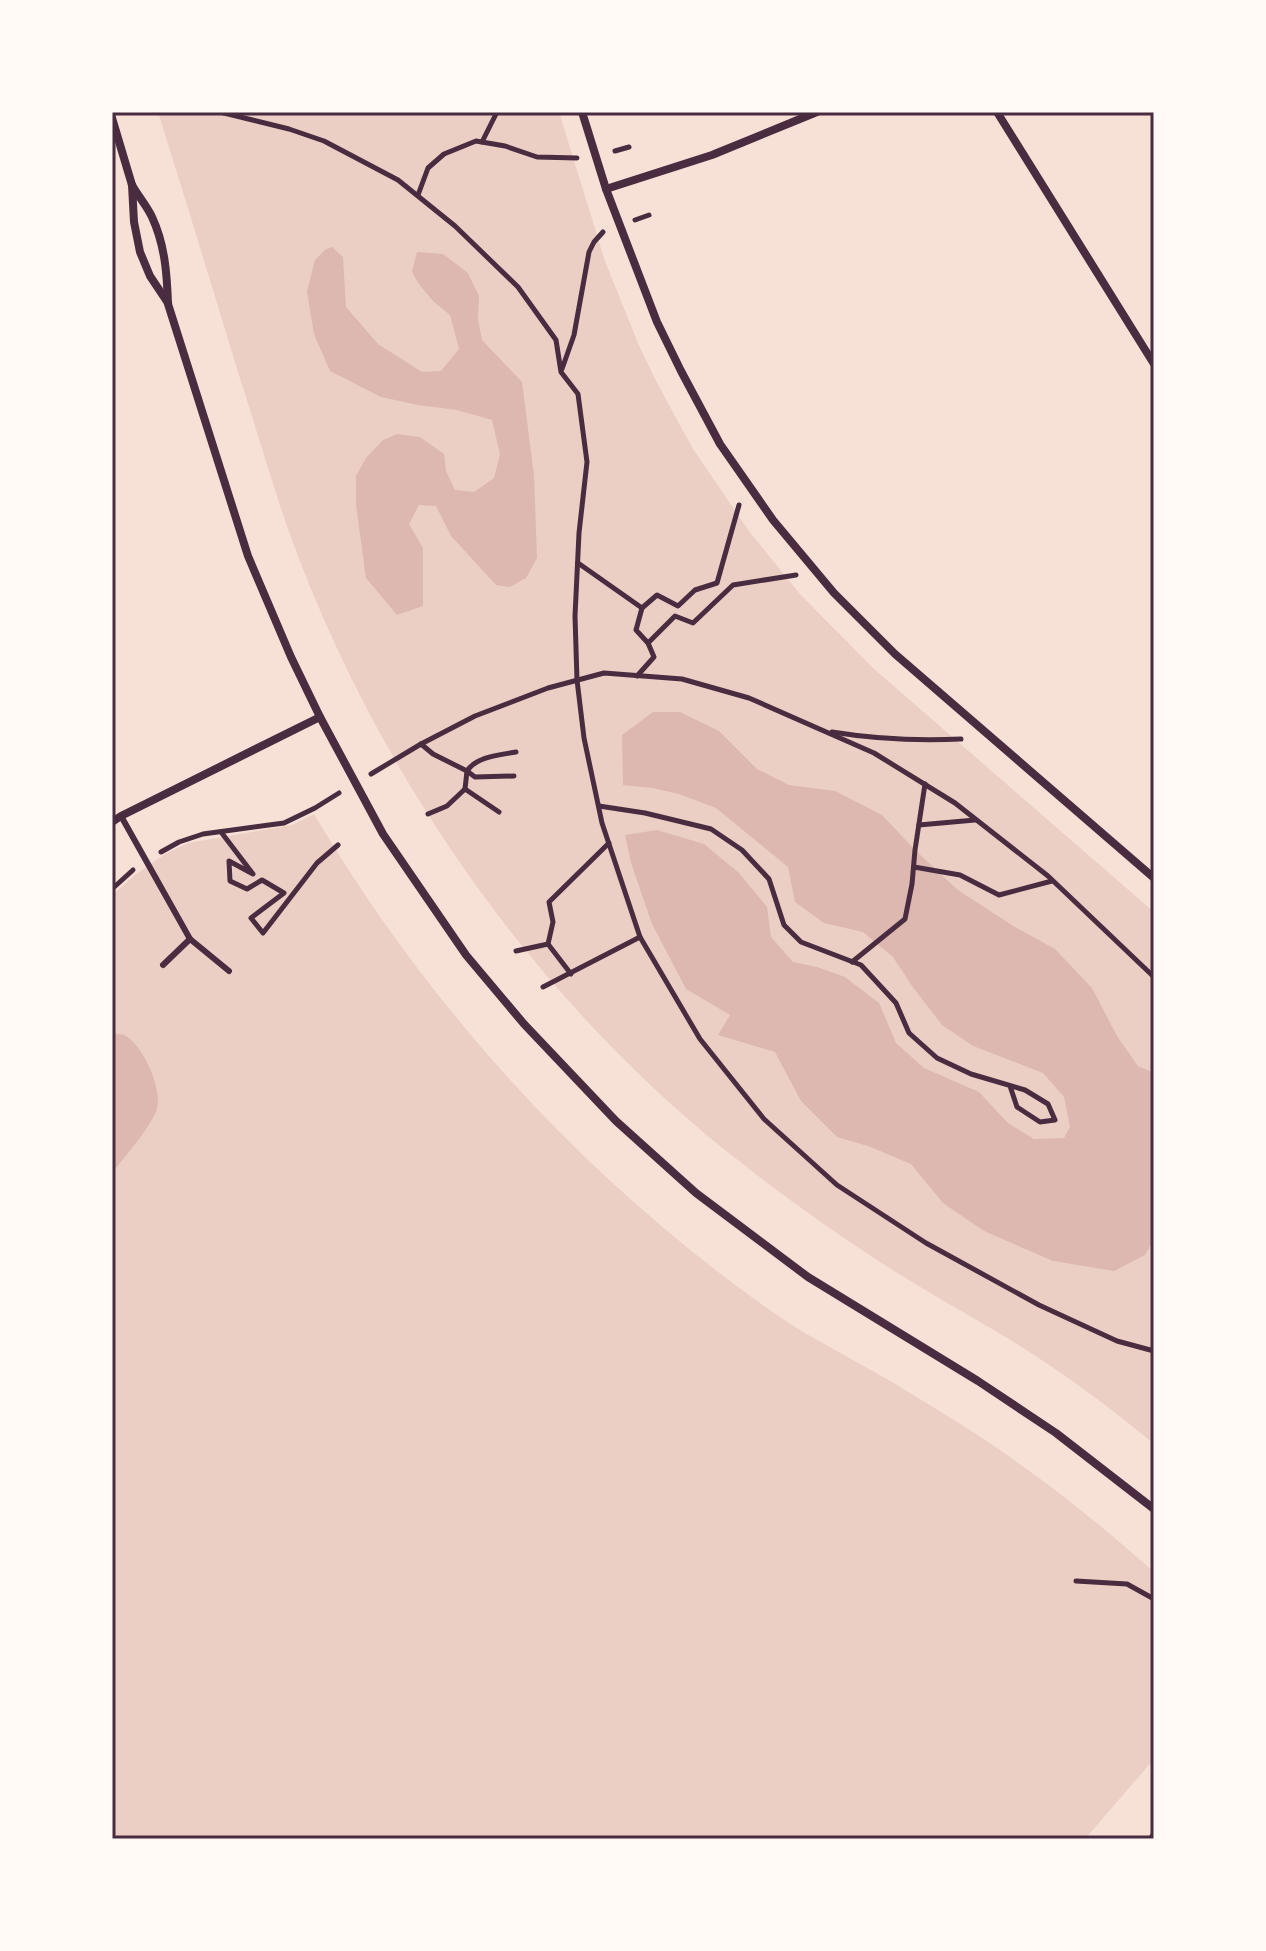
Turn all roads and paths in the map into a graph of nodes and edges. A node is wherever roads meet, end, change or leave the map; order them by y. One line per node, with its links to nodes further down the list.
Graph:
1 (220, 112): 13 (path)
2 (497, 112): 8 (path)
3 (582, 112): 10 (street)
4 (817, 112): 6 (street)
5 (997, 112): 17 (street)
6 (800, 116): 12 (street)
7 (112, 118): 11 (street)
8 (482, 142): 10 (path); 13 (path)
9 (629, 147): 10 (path)
10 (595, 156): 12 (street)
11 (132, 185): 16 (street); 16 (street)
12 (606, 189): 15 (street)
13 (418, 195): 18 (path)
14 (649, 215): 15 (path)
15 (621, 225): 18 (path); 19 (street)
16 (168, 304): 26 (street)
17 (1154, 364)
18 (561, 372): 20 (path)
19 (745, 480): 21 (street); 22 (path)
20 (578, 563): 22 (path); 25 (path)
21 (817, 573): 23 (path); 28 (street)
22 (642, 608): 23 (path)
23 (648, 643): 24 (path)
24 (637, 676): 25 (path); 27 (path)
25 (577, 680): 29 (path); 36 (path)
26 (320, 717): 33 (street); 39 (street)
27 (824, 731): 28 (path); 34 (path)
28 (990, 736): 48 (street)
29 (421, 744): 31 (path); 33 (path)
30 (516, 752): 31 (path)
31 (467, 771): 32 (path); 35 (path)
32 (514, 776)
33 (355, 784): 43 (path); 63 (street)
34 (925, 784): 40 (path); 42 (path)
35 (465, 789): 37 (path); 38 (path)
36 (599, 806): 44 (path); 55 (path)
37 (499, 812)
38 (428, 814)
39 (121, 816): 41 (street); 46 (lane)
40 (976, 820): 42 (path); 49 (path)
41 (112, 822)
42 (919, 825): 47 (path)
43 (221, 832): 45 (path); 46 (path)
44 (609, 843): 51 (path); 53 (path)
45 (338, 845)
46 (146, 861): 50 (path); 52 (lane)
47 (914, 867): 49 (path); 55 (path)
48 (1154, 878)
49 (1053, 881): 59 (path)
50 (112, 889)
51 (640, 937): 58 (path); 62 (path)
52 (190, 939): 56 (lane); 57 (lane)
53 (548, 944): 54 (path); 58 (path)
54 (516, 951)
55 (852, 962): 61 (path)
56 (163, 965)
57 (229, 971)
58 (571, 974): 60 (path)
59 (1154, 975)
60 (543, 987)
61 (1010, 1086): 61 (path)
62 (1154, 1351)
63 (1154, 1509)
64 (1076, 1581): 65 (path)
65 (1154, 1599)

